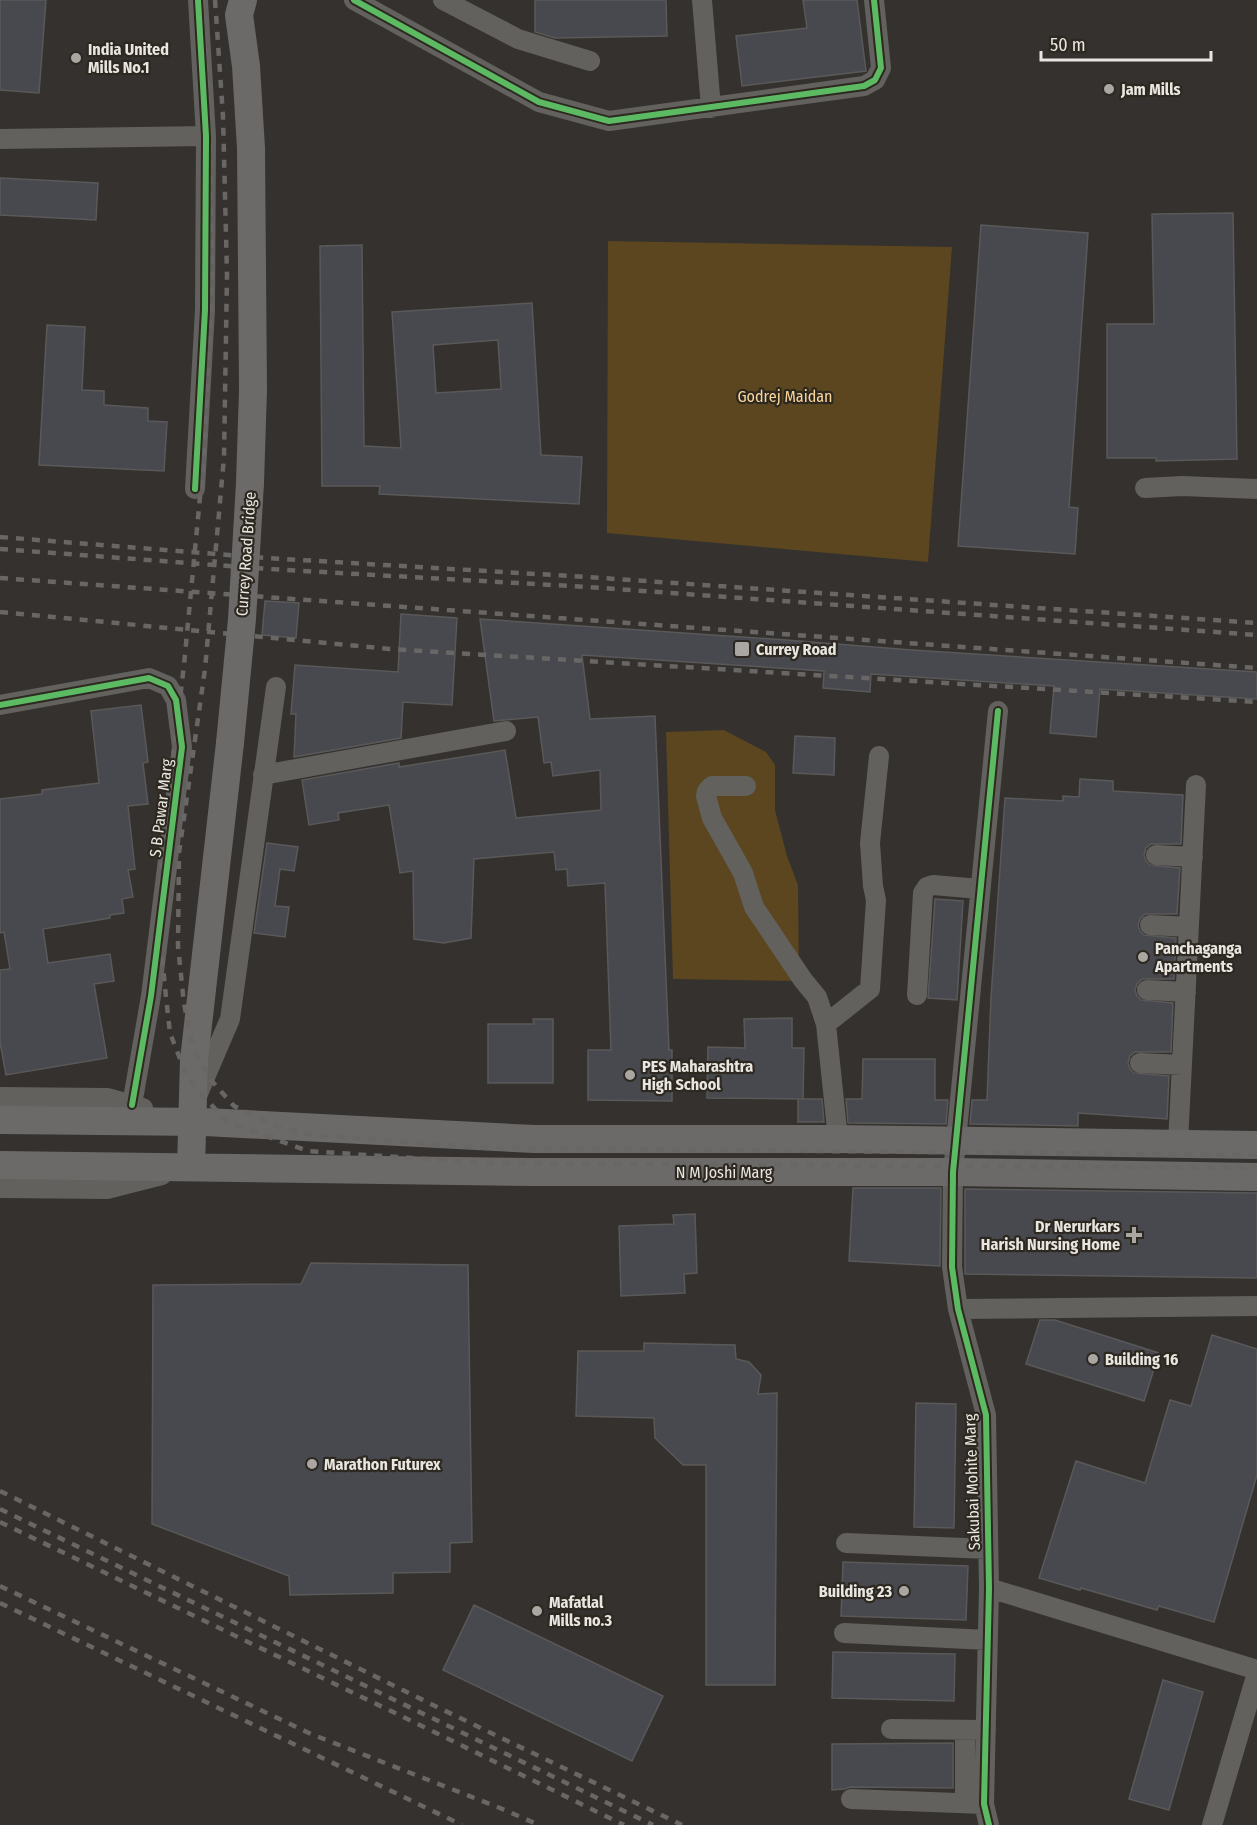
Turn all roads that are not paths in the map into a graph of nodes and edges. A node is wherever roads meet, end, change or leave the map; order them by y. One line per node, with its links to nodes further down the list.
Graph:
1 (198, 0): 9 (street)
2 (354, 0): 8 (street)
3 (443, 0): 7 (street)
4 (702, 0): 8 (street)
5 (874, 0): 8 (street)
6 (237, 5): 35 (main road, Currey Road Bridge, bridge)
7 (590, 61)
8 (711, 108)
9 (206, 136): 10 (street); 12 (street)
10 (0, 139)
11 (1145, 488): 13 (street)
12 (195, 489)
13 (1257, 489)
14 (276, 687): 19 (street)
15 (0, 705): 34 (street, S B Pawar Marg)
16 (998, 711): 24 (street, Sakubai Mohite Marg)
17 (506, 731): 19 (street)
18 (879, 756): 30 (street)
19 (263, 775): 35 (street)
20 (1196, 785): 23 (street)
21 (746, 786): 30 (street)
22 (1156, 855): 23 (street)
23 (1193, 856): 26 (street)
24 (980, 889): 29 (street); 38 (street, Sakubai Mohite Marg)
25 (1150, 925): 26 (street)
26 (1189, 927): 28 (street)
27 (1147, 990): 28 (street)
28 (1186, 992): 32 (street)
29 (917, 995)
30 (826, 1024): 37 (street)
31 (1140, 1063): 32 (street)
32 (1182, 1065): 39 (street)
33 (0, 1097): 34 (street)
34 (132, 1105): 35 (street)
35 (192, 1115): 36 (main road, N M Joshi Marg); 37 (main road, N M Joshi Marg); 42 (main road, Currey Road Bridge)
36 (0, 1120)
37 (838, 1139): 38 (main road, N M Joshi Marg)
38 (956, 1141): 39 (main road, N M Joshi Marg); 43 (street, Sakubai Mohite Marg)
39 (1178, 1143): 40 (main road, N M Joshi Marg)
40 (1257, 1145)
41 (0, 1165): 42 (main road, N M Joshi Marg)
42 (191, 1167): 43 (main road, N M Joshi Marg); 45 (street)
43 (953, 1172): 44 (main road, N M Joshi Marg); 47 (street, Sakubai Mohite Marg)
44 (1257, 1177)
45 (0, 1188)
46 (1257, 1306): 47 (street)
47 (958, 1309): 49 (street, Sakubai Mohite Marg)
48 (846, 1543): 49 (street)
49 (988, 1550): 50 (street, Sakubai Mohite Marg)
50 (989, 1588): 52 (street, Sakubai Mohite Marg); 53 (street)
51 (844, 1633): 52 (street)
52 (988, 1640): 56 (street, Sakubai Mohite Marg)
53 (1257, 1672): 60 (street)
54 (891, 1729): 55 (street)
55 (965, 1730): 56 (street); 58 (street)
56 (986, 1730): 58 (street, Sakubai Mohite Marg)
57 (851, 1799): 58 (street)
58 (975, 1803): 59 (street, Sakubai Mohite Marg)
59 (989, 1825)
60 (1212, 1825)

